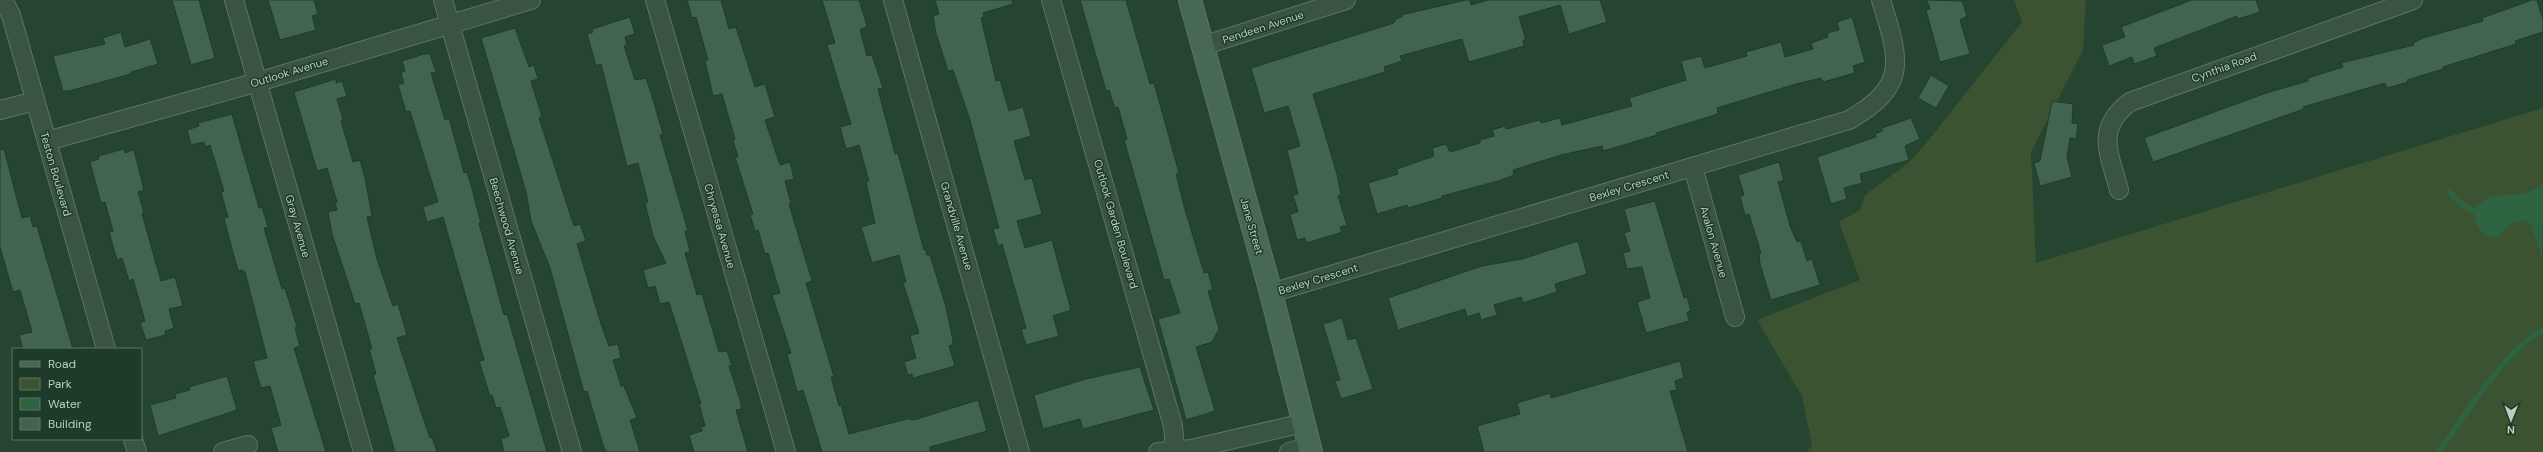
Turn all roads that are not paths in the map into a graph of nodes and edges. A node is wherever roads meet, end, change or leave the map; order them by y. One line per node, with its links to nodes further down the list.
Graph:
1 (3, 0): 15 (street, Teston Boulevard)
2 (234, 0): 14 (street, Gray Avenue)
3 (443, 0): 12 (street, Beechwood Avenue)
4 (531, 0): 12 (street, Outlook Avenue)
5 (655, 0): 32 (street, Chryessa Avenue)
6 (893, 0): 33 (street, Grandville Avenue)
7 (1051, 0): 26 (street, Outlook Garden Boulevard)
8 (1190, 0): 13 (main road, Jane Street)
9 (1346, 0): 13 (street, Pendeen Avenue)
10 (1881, 0): 18 (street, Bexley Crescent)
11 (2412, 0): 19 (street, Cynthia Road)
12 (449, 24): 14 (street, Outlook Avenue); 31 (street, Beechwood Avenue)
13 (1202, 46): 20 (main road, Jane Street)
14 (258, 82): 17 (street, Outlook Avenue); 30 (street, Gray Avenue)
15 (35, 101): 16 (street); 17 (street, Teston Boulevard)
16 (0, 110)
17 (47, 141): 22 (street, Teston Boulevard)
18 (1693, 167): 20 (street, Bexley Crescent); 21 (street, Avalon Avenue)
19 (2119, 190)
20 (1271, 293): 23 (main road, Jane Street)
21 (1735, 317)
22 (106, 348)
23 (1304, 423): 26 (street); 27 (main road, Jane Street)
24 (133, 440): 28 (street)
25 (248, 445): 29 (street)
26 (1175, 449): 34 (street)
27 (1310, 449): 35 (street)
28 (136, 452)
29 (223, 452)
30 (363, 452)
31 (572, 452)
32 (786, 452)
33 (1020, 452)
34 (1158, 452)
35 (1289, 452)

